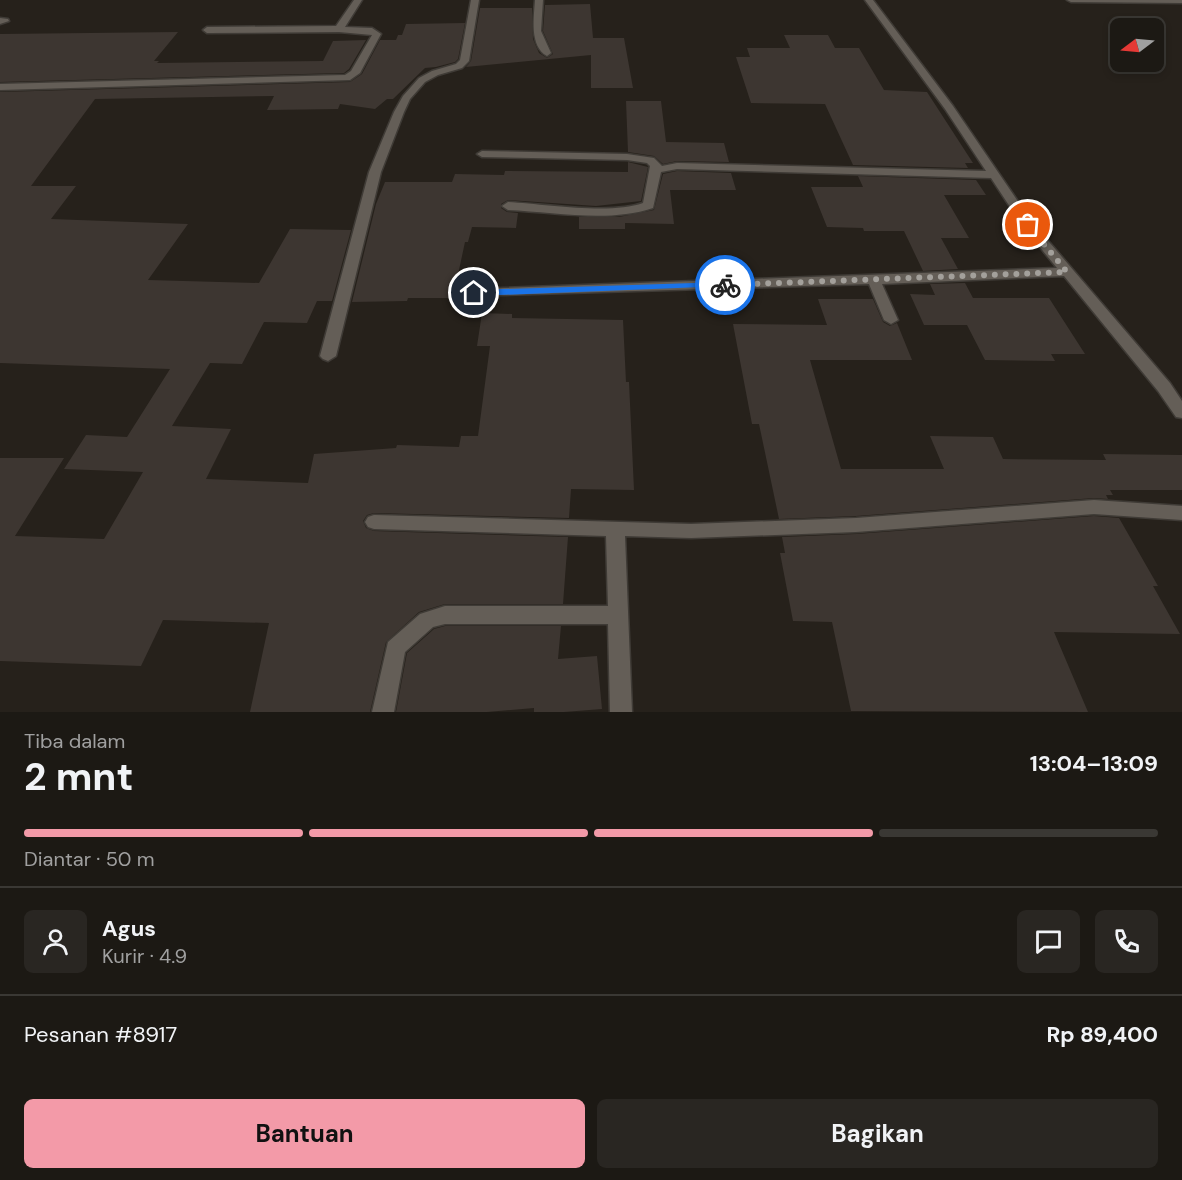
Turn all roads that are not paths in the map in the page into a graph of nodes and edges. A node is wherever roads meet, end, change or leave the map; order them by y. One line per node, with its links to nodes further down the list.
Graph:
1 (358, 0): 7 (street)
2 (476, 0): 19 (street)
3 (539, 0): 9 (street)
4 (869, 0): 13 (street)
5 (1071, 0): 6 (street)
6 (1182, 1)
7 (339, 29): 8 (street); 10 (street)
8 (207, 30)
9 (547, 53)
10 (0, 87)
11 (482, 154): 12 (street)
12 (656, 170): 13 (street); 14 (street)
13 (994, 175): 15 (street)
14 (508, 206)
15 (1067, 272): 16 (street); 20 (street)
16 (874, 280): 17 (street); 18 (street)
17 (474, 293)
18 (891, 320)
19 (328, 356)
20 (1182, 413)
21 (1182, 513): 23 (street)
22 (374, 522): 23 (street)
23 (615, 529): 24 (street)
24 (619, 615): 25 (street); 26 (street)
25 (383, 712)
26 (621, 712)

